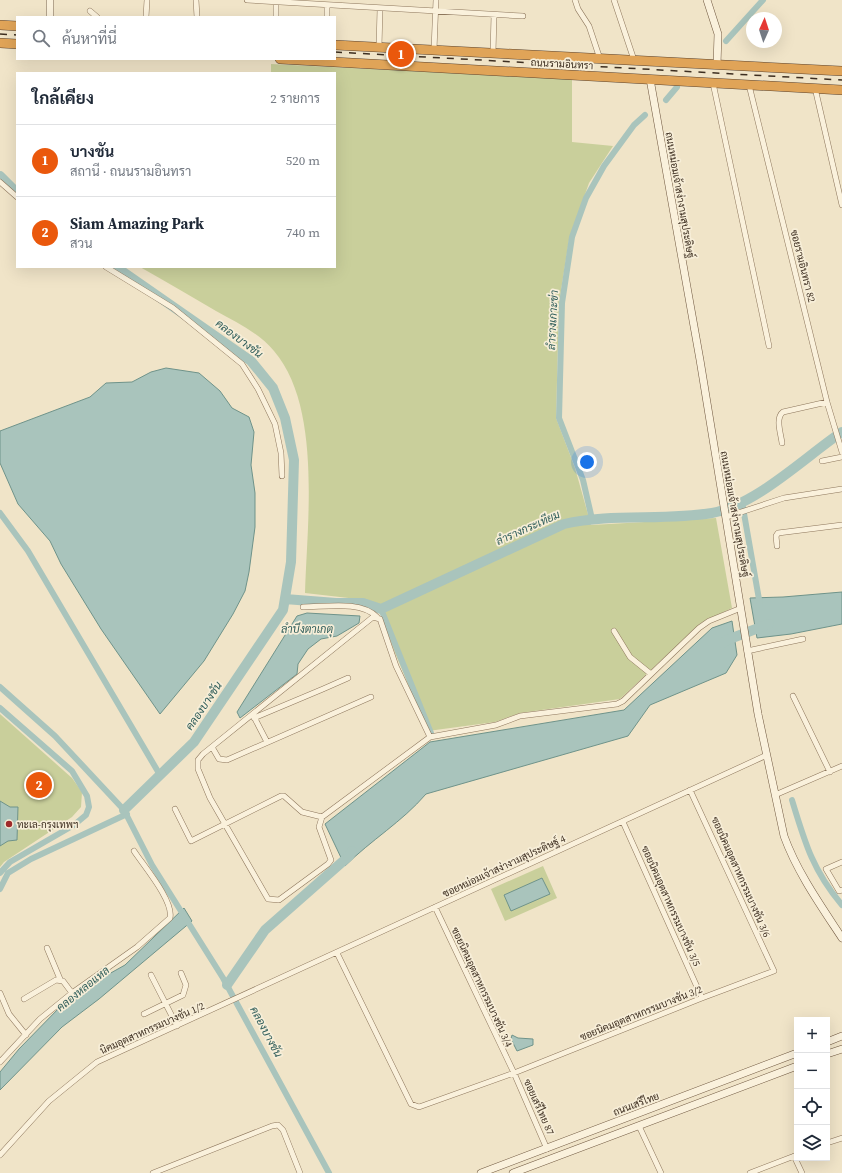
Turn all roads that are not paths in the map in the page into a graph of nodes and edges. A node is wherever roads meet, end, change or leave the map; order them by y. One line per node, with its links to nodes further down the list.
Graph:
1 (50, 0): 15 (street)
2 (147, 0): 17 (street)
3 (196, 0): 18 (street)
4 (247, 0): 9 (street)
5 (436, 0): 13 (street)
6 (575, 0): 30 (street)
7 (614, 0): 32 (street)
8 (707, 0): 33 (street)
9 (276, 2): 10 (street); 19 (street)
10 (328, 5): 11 (street); 20 (street)
11 (380, 9): 13 (street); 27 (street)
12 (90, 11): 16 (street)
13 (435, 11): 14 (street); 28 (street)
14 (494, 15): 21 (street); 29 (street)
15 (50, 16)
16 (96, 16)
17 (146, 16)
18 (197, 16)
19 (276, 16)
20 (327, 16)
21 (523, 16)
22 (0, 25): 23 (highway)
23 (16, 26)
24 (0, 43): 25 (highway)
25 (16, 44)
26 (336, 45): 27 (highway, ถนนรามอินทรา)
27 (379, 47): 28 (highway, ถนนรามอินทรา)
28 (434, 50): 29 (highway, ถนนรามอินทรา)
29 (494, 53): 30 (highway, ถนนรามอินทรา); 34 (highway)
30 (600, 58): 32 (highway, ถนนรามอินทรา)
31 (298, 60): 34 (highway, ถนนรามอินทรา)
32 (634, 60): 33 (highway, ถนนรามอินทรา)
33 (717, 65): 35 (highway, ถนนรามอินทรา)
34 (494, 71): 36 (highway, ถนนรามอินทรา)
35 (842, 71)
36 (650, 79): 37 (highway, ถนนรามอินทรา); 55 (street, ถนนหม่อมเจ้าสง่างามสุประดิษฐ์)
37 (713, 83): 38 (highway, ถนนรามอินทรา); 46 (street)
38 (749, 85): 39 (highway, ถนนรามอินทรา); 47 (street, ซอยรามอินทรา 82)
39 (815, 88): 40 (highway, ถนนรามอินทรา); 42 (street)
40 (842, 90)
41 (0, 182): 43 (street)
42 (840, 187): 44 (street)
43 (16, 196)
44 (842, 205)
45 (108, 268): 53 (street)
46 (769, 346)
47 (827, 402): 48 (street, ซอยรามอินทรา 82); 49 (street)
48 (841, 440): 50 (street, ซอยรามอินทรา 82)
49 (782, 443)
50 (842, 452)
51 (842, 457): 52 (street)
52 (822, 461)
53 (282, 476)
54 (842, 489): 55 (street)
55 (725, 515): 59 (street, ถนนหม่อมเจ้าสง่างามสุประดิษฐ์)
56 (842, 525): 57 (street)
57 (777, 546)
58 (303, 607): 60 (street)
59 (741, 612): 63 (street, ถนนหม่อมเจ้าสง่างามสุประดิษฐ์); 64 (street)
60 (377, 617): 68 (street); 69 (street)
61 (614, 631): 64 (street)
62 (802, 639): 63 (street)
63 (747, 648): 72 (street, ถนนหม่อมเจ้าสง่างามสุประดิษฐ์)
64 (651, 674): 69 (street)
65 (348, 678): 68 (street)
66 (792, 696): 74 (street)
67 (371, 697): 70 (street)
68 (253, 716): 70 (street); 71 (street)
69 (430, 737): 78 (street)
70 (268, 742): 71 (street)
71 (212, 747): 80 (street)
72 (767, 755): 75 (street, ซอยหม่อมเจ้าสง่างามสุประดิษฐ์ 4); 76 (street, ถนนหม่อมเจ้าสง่างามสุประดิษฐ์)
73 (842, 766): 74 (street)
74 (830, 772): 76 (street)
75 (690, 790): 79 (street, ซอยหม่อมเจ้าสง่างามสุประดิษฐ์ 4); 88 (street, ซอยนิคมอุตสาหกรรมบางชัน 3/6)
76 (775, 795): 85 (street, ถนนหม่อมเจ้าสง่างามสุประดิษฐ์)
77 (176, 809): 80 (street)
78 (322, 817): 80 (street); 80 (street)
79 (623, 822): 84 (street, ซอยหม่อมเจ้าสง่างามสุประดิษฐ์ 4); 95 (street, ซอยนิคมอุตสาหกรรมบางชัน 3/5)
80 (224, 823)
81 (134, 851): 93 (street)
82 (842, 862): 83 (street)
83 (842, 890)
84 (435, 908): 87 (street, ซอยหม่อมเจ้าสง่างามสุประดิษฐ์ 4); 108 (street, ซอยนิคมอุตสาหกรรมบางชัน 3/4)
85 (842, 938)
86 (47, 948): 91 (street)
87 (337, 953): 94 (street, ซอยหม่อมเจ้าสง่างามสุประดิษฐ์ 4); 108 (street, ซอยนิคมอุตสาหกรรมบางชัน 3/2)
88 (774, 971): 95 (street, ซอยนิคมอุตสาหกรรมบางชัน 3/2)
89 (181, 973): 97 (street)
90 (151, 975): 97 (street)
91 (60, 979): 93 (street); 96 (street)
92 (0, 993): 100 (street)
93 (72, 993): 100 (street)
94 (248, 993): 99 (street, นิคมอุตสาหกรรมบางชัน 1/2)
95 (702, 998): 108 (street, ซอยนิคมอุตสาหกรรมบางชัน 3/2)
96 (24, 999)
97 (164, 1004): 98 (street); 99 (street)
98 (144, 1014)
99 (177, 1026): 113 (street, นิคมอุตสาหกรรมบางชัน 1/2)
100 (26, 1035): 106 (street)
101 (842, 1036): 102 (street)
102 (830, 1041)
103 (842, 1049): 104 (street)
104 (830, 1053)
105 (794, 1054): 112 (street, ถนนเสรีไทย)
106 (0, 1062)
107 (794, 1067): 109 (street)
108 (514, 1073): 112 (street, ซอยเสรีไทย 87)
109 (639, 1126): 115 (street); 121 (street)
110 (842, 1138): 111 (street)
111 (830, 1143)
112 (547, 1149): 115 (street); 119 (street, ถนนเสรีไทย)
113 (0, 1155)
114 (794, 1157): 122 (street)
115 (552, 1158): 120 (street)
116 (798, 1161): 123 (street)
117 (153, 1173): 118 (street)
118 (300, 1173)
119 (481, 1173)
120 (513, 1173)
121 (661, 1173)
122 (750, 1173)
123 (802, 1173)

